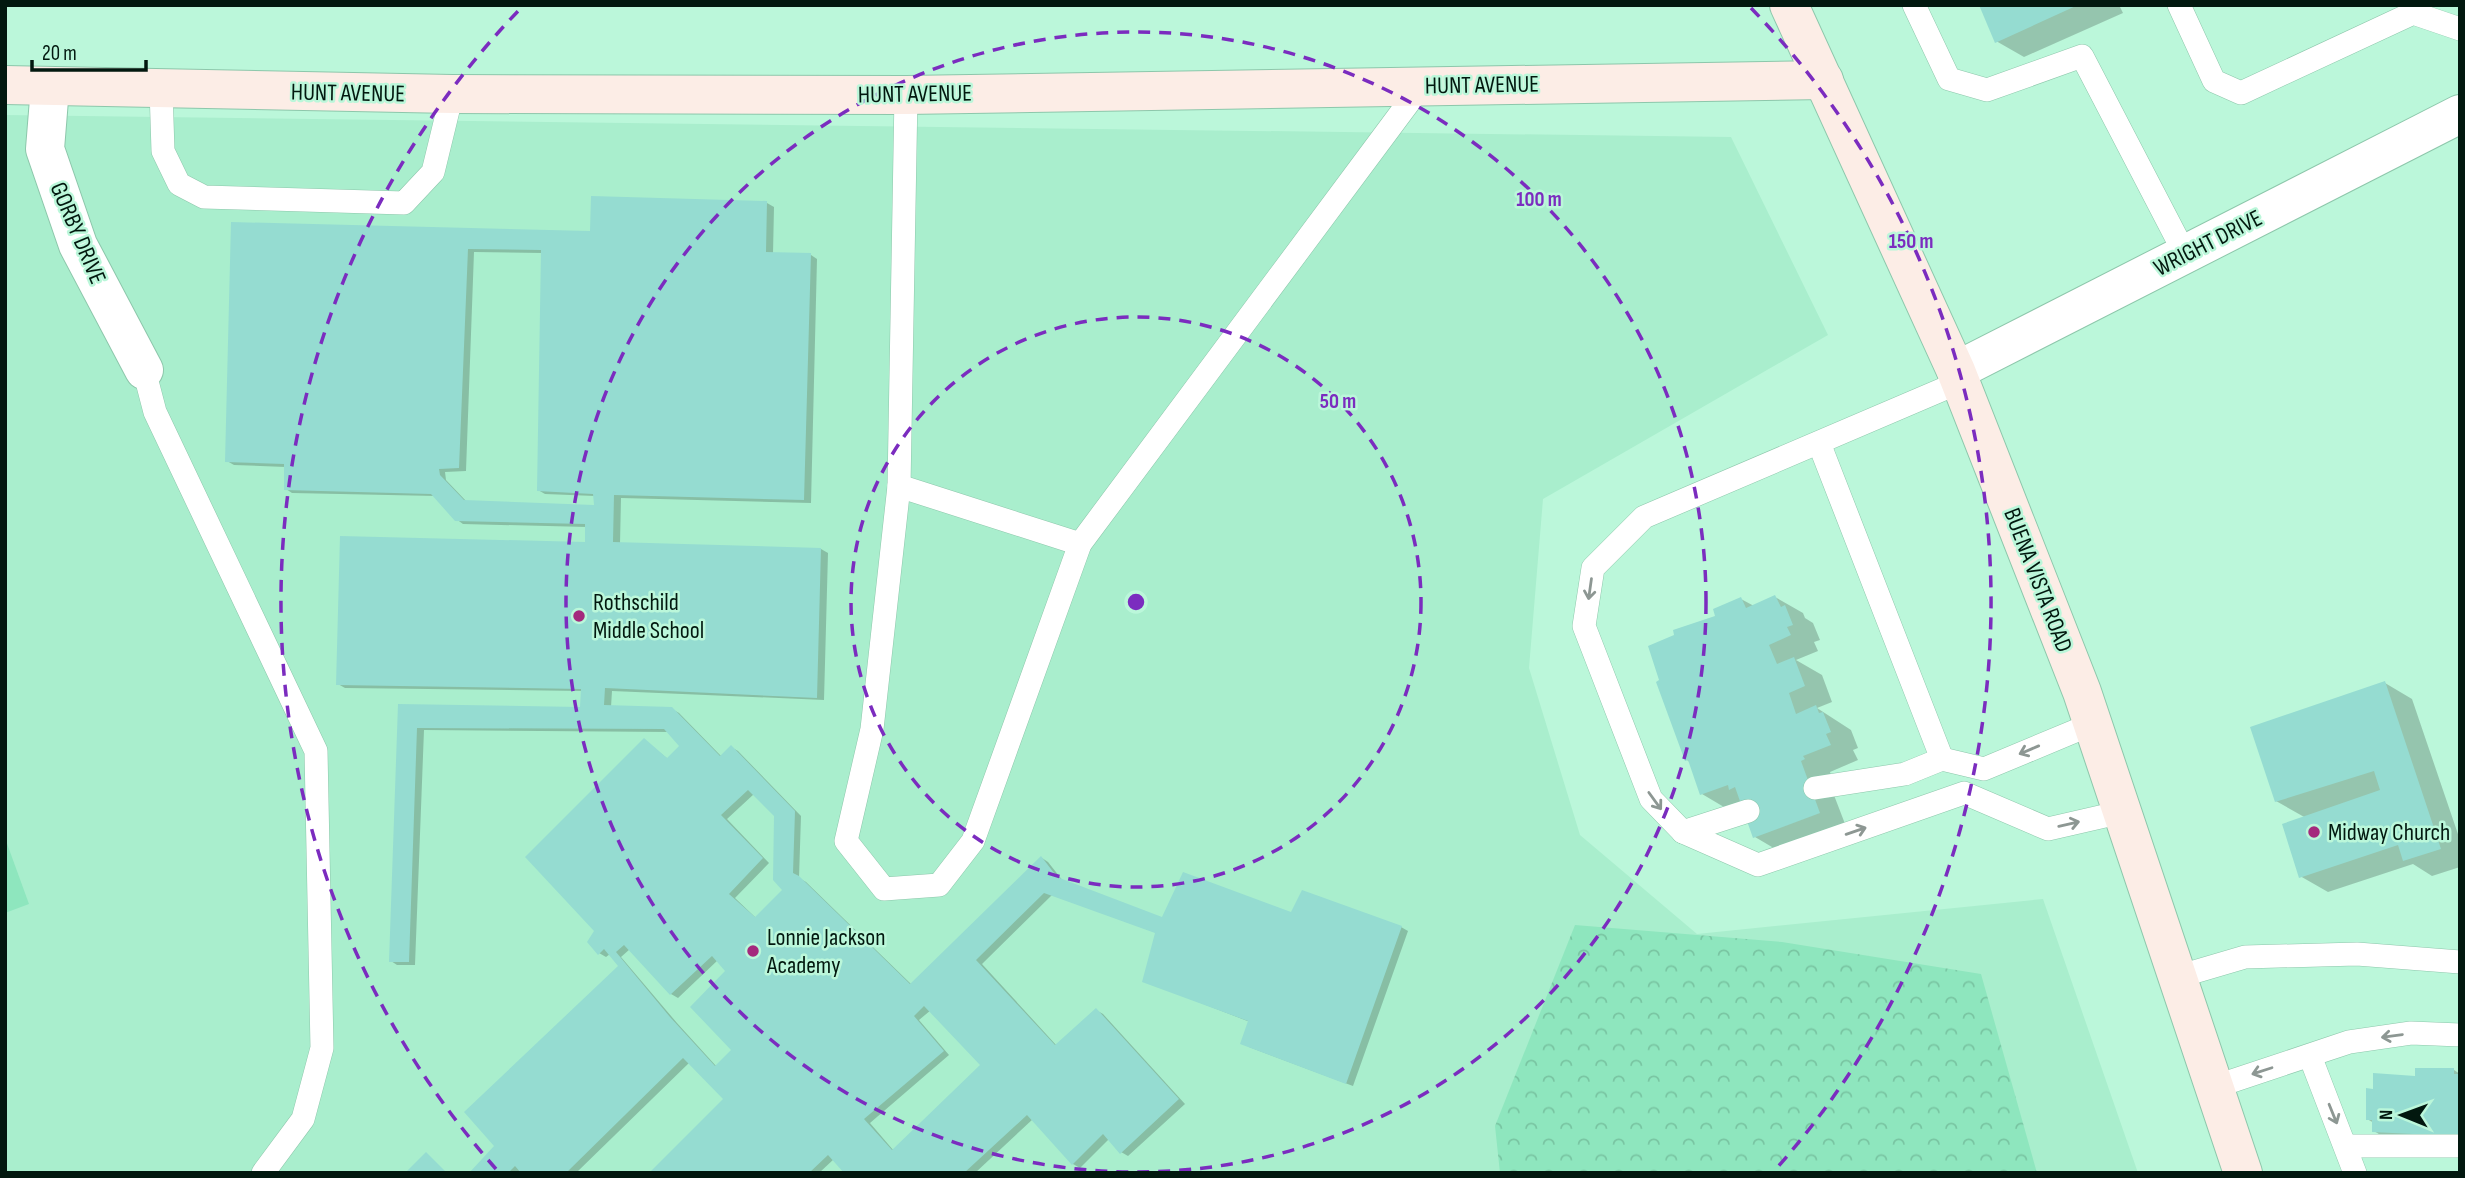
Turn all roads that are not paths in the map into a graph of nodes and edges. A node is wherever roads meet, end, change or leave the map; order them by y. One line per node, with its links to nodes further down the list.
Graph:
1 (1789, 5): 5 (street, BUENA VISTA ROAD)
2 (1914, 5): 13 (lane)
3 (2179, 5): 4 (lane)
4 (2460, 29)
5 (1824, 80): 7 (street, HUNT AVENUE); 15 (street, BUENA VISTA ROAD)
6 (5, 85): 8 (street, HUNT AVENUE)
7 (1421, 86): 11 (street, HUNT AVENUE); 18 (lane)
8 (50, 87): 9 (street, HUNT AVENUE); 14 (street, GORBY DRIVE)
9 (161, 89): 10 (street, HUNT AVENUE); 10 (lane)
10 (452, 94): 11 (street, HUNT AVENUE)
11 (906, 95): 17 (lane)
12 (2460, 114): 13 (street, WRIGHT DRIVE)
13 (2185, 254): 15 (street, WRIGHT DRIVE)
14 (144, 370): 32 (lane)
15 (1958, 377): 16 (lane); 19 (street, BUENA VISTA ROAD)
16 (1819, 443): 20 (lane); 24 (lane, one-way to 24)
17 (899, 486): 18 (lane); 18 (lane)
18 (1080, 544)
19 (2092, 723): 20 (lane, one-way to 20); 23 (street, BUENA VISTA ROAD)
20 (1942, 760): 21 (lane)
21 (1815, 788)
22 (1748, 811): 24 (lane)
23 (2122, 812): 24 (lane, one-way to 23); 26 (street, BUENA VISTA ROAD)
24 (1683, 832)
25 (2460, 962): 26 (lane)
26 (2177, 977): 29 (street, BUENA VISTA ROAD)
27 (2460, 1035): 28 (lane, one-way to 28)
28 (2310, 1056): 29 (lane, one-way to 29); 30 (lane, one-way to 30)
29 (2214, 1087): 33 (street, BUENA VISTA ROAD)
30 (2346, 1146): 31 (lane); 34 (lane)
31 (2460, 1146)
32 (263, 1173)
33 (2243, 1173)
34 (2355, 1173)

